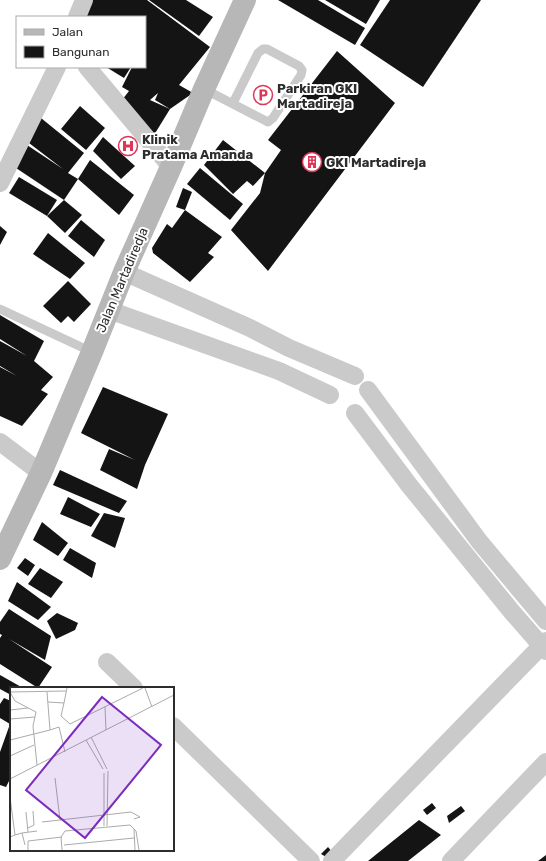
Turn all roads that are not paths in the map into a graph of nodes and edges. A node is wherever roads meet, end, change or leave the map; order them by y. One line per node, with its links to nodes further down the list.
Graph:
1 (84, 0): 3 (street)
2 (245, 0): 6 (main road, Jalan Martadiredja)
3 (77, 16)
4 (57, 68): 9 (street)
5 (88, 68): 8 (street)
6 (204, 89): 7 (lane); 8 (main road, Jalan Martadiredja)
7 (233, 103): 7 (lane)
8 (171, 168): 10 (main road, Jalan Martadiredja)
9 (0, 183)
10 (124, 272): 12 (main road, Jalan Martadiredja); 13 (street)
11 (0, 310): 14 (lane)
12 (109, 310): 14 (main road, Jalan Martadiredja); 15 (street)
13 (289, 348): 15 (street); 16 (street)
14 (92, 352): 20 (main road, Jalan Martadiredja)
15 (279, 372): 18 (street)
16 (355, 376): 17 (street); 18 (street)
17 (368, 390): 18 (street); 21 (street)
18 (340, 407): 22 (street)
19 (0, 442): 20 (street)
20 (41, 473): 23 (main road, Jalan Martadiredja)
21 (479, 541): 22 (street); 24 (street)
22 (465, 553): 25 (street)
23 (0, 559)
24 (546, 620)
25 (544, 646): 31 (street)
26 (108, 662): 27 (street)
27 (133, 687)
28 (174, 727): 30 (street)
29 (546, 762): 32 (street)
30 (310, 861)
31 (332, 861)
32 (451, 861)

